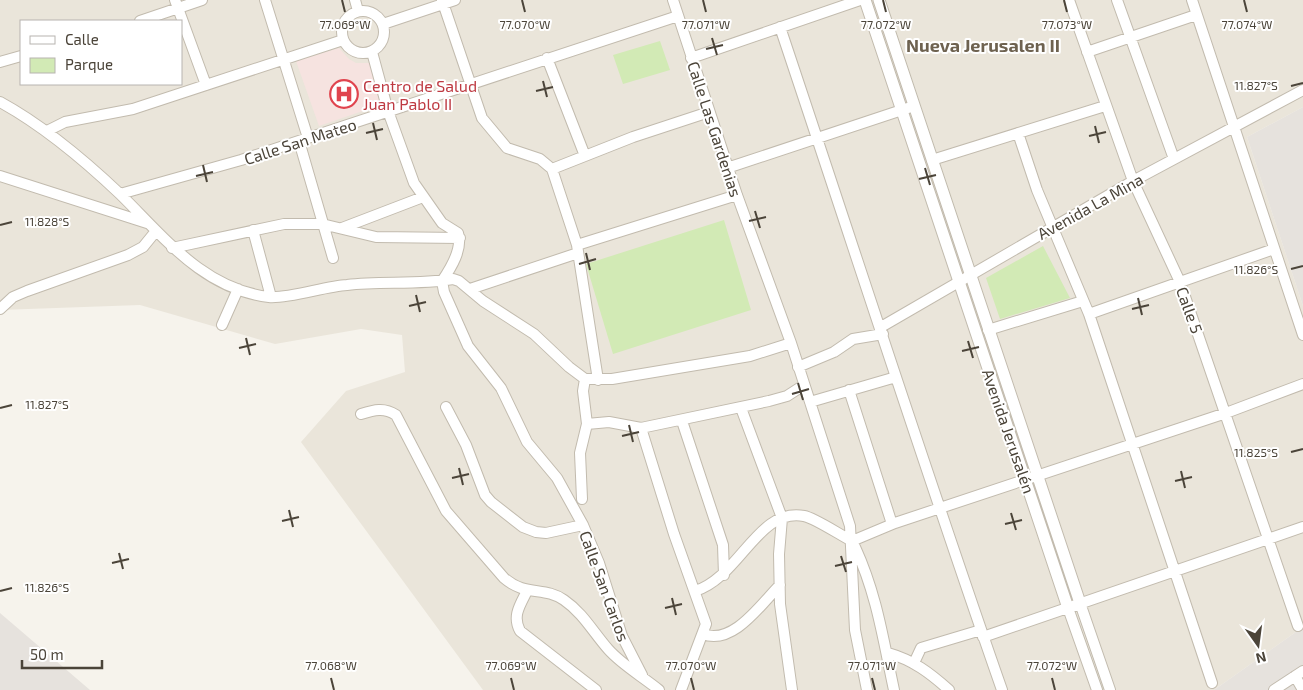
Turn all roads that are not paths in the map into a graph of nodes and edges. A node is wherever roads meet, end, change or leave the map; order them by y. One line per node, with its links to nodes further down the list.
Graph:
1 (202, 0): 13 (street)
2 (265, 0): 29 (street)
3 (354, 0): 14 (street)
4 (455, 0): 12 (street)
5 (673, 0): 16 (street, Calle Las Gardenias)
6 (860, 0): 21 (street)
7 (865, 0): 37 (street, Avenida Jerusalén)
8 (879, 0): 35 (street, Avenida Jerusalén)
9 (1069, 0): 25 (street, Calle 5)
10 (1117, 0): 22 (street)
11 (1192, 0): 15 (street)
12 (442, 2): 20 (street); 31 (street)
13 (176, 4): 17 (street); 18 (street)
14 (358, 11): 20 (street); 23 (street)
15 (1196, 15): 22 (street); 40 (street)
16 (678, 16): 27 (street, Calle San Mateo); 28 (street, Calle Las Gardenias)
17 (142, 20)
18 (182, 20)
19 (182, 20): 32 (street)
20 (383, 24): 24 (street)
21 (780, 26): 28 (street); 43 (street)
22 (1130, 37): 25 (street); 46 (street)
23 (343, 40): 24 (street); 29 (street)
24 (372, 52): 38 (street)
25 (1087, 52): 36 (street, Calle 5)
26 (20, 56): 30 (street)
27 (547, 58): 31 (street, Calle San Mateo); 45 (street)
28 (691, 58): 39 (street, Calle Las Gardenias)
29 (284, 60): 32 (street); 44 (street)
30 (0, 62)
31 (468, 84): 38 (street, Calle San Mateo); 49 (street)
32 (206, 85): 41 (street)
33 (1303, 90): 40 (street, Avenida La Mina)
34 (0, 102): 41 (street)
35 (914, 106): 37 (street); 47 (street, Avenida Jerusalén)
36 (1105, 106): 42 (street); 51 (street, Calle 5)
37 (902, 110): 43 (street); 66 (street, Avenida Jerusalén)
38 (388, 111): 44 (street, Calle San Mateo); 54 (street)
39 (709, 112): 45 (street); 48 (street, Calle Las Gardenias)
40 (1234, 127): 46 (street, Avenida La Mina); 63 (street)
41 (47, 131): 52 (street)
42 (1018, 133): 47 (street); 56 (street)
43 (818, 138): 48 (street); 76 (street)
44 (304, 140): 52 (street, Calle San Mateo); 55 (street)
45 (585, 156): 49 (street)
46 (1174, 159): 51 (street, Avenida La Mina)
47 (932, 160): 65 (street, Avenida Jerusalén)
48 (727, 168): 53 (street, Calle Las Gardenias)
49 (552, 169): 62 (street)
50 (0, 176): 57 (street)
51 (1133, 181): 56 (street, Avenida La Mina); 68 (street, Calle 5)
52 (120, 194): 57 (street)
53 (736, 195): 62 (street); 79 (street, Calle Las Gardenias)
54 (423, 197): 58 (street); 60 (street)
55 (322, 224): 58 (street); 59 (street); 64 (street)
56 (1052, 227): 65 (street, Avenida La Mina); 72 (street)
57 (153, 228): 61 (street); 73 (street)
58 (342, 228): 60 (street)
59 (253, 230): 61 (street); 71 (street)
60 (460, 238): 67 (street)
61 (172, 248): 69 (street)
62 (578, 249): 70 (street); 83 (street)
63 (1274, 249): 68 (street); 78 (street)
64 (333, 258)
65 (969, 274): 66 (street, Avenida La Mina); 77 (street, Avenida Jerusalén)
66 (958, 280): 76 (street, Avenida La Mina); 96 (street, Avenida Jerusalén)
67 (442, 281): 70 (street); 71 (street); 100 (street, Calle San Carlos)
68 (1180, 282): 74 (street); 90 (street, Calle 5)
69 (238, 289): 71 (street); 75 (street)
70 (470, 289): 82 (street)
71 (271, 297)
72 (1083, 301): 74 (street); 77 (street)
73 (0, 309)
74 (1089, 314): 95 (street)
75 (222, 325)
76 (882, 330): 80 (street); 81 (street)
77 (988, 330): 96 (street, Avenida Jerusalén)
78 (1303, 335)
79 (791, 343): 80 (street, Calle Las Gardenias); 83 (street)
80 (798, 367): 85 (street, Calle Las Gardenias)
81 (896, 377): 86 (street); 98 (street)
82 (585, 379): 83 (street); 93 (street)
83 (598, 380)
84 (1303, 384): 90 (street)
85 (804, 385): 87 (street, Calle Las Gardenias); 89 (street)
86 (849, 390): 87 (street); 101 (street)
87 (810, 402): 104 (street, Calle Las Gardenias)
88 (446, 406): 100 (street)
89 (741, 408): 92 (street); 99 (street)
90 (1226, 413): 95 (street); 103 (street, Calle 5)
91 (361, 414): 108 (street)
92 (682, 420): 94 (street); 106 (street)
93 (587, 424): 94 (street); 97 (street)
94 (641, 428): 109 (street)
95 (1131, 445): 96 (street); 105 (street)
96 (1031, 479): 98 (street); 110 (street, Avenida Jerusalén); 111 (street, Avenida Jerusalén)
97 (582, 499)
98 (940, 508): 101 (street); 114 (street)
99 (782, 518): 104 (street); 106 (street); 107 (street)
100 (583, 524): 118 (street, Calle San Carlos)
101 (892, 524): 104 (street)
102 (1303, 527): 103 (street)
103 (1269, 539): 105 (street); 112 (street, Calle 5)
104 (852, 541): 115 (street); 124 (street, Calle Las Gardenias)
105 (1173, 571): 110 (street); 119 (street)
106 (724, 575): 109 (street)
107 (780, 586): 113 (street); 123 (street)
108 (527, 591): 118 (street); 120 (street)
109 (695, 591): 113 (street)
110 (1080, 603): 111 (street); 129 (street, Avenida Jerusalén)
111 (1068, 608): 114 (street); 128 (street, Avenida Jerusalén)
112 (1298, 626)
113 (704, 634): 122 (street)
114 (982, 634): 116 (street); 127 (street)
115 (888, 653): 116 (street); 125 (street)
116 (914, 663): 126 (street)
117 (1299, 674): 130 (street); 131 (street)
118 (642, 675): 121 (street)
119 (1212, 683)
120 (596, 690)
121 (659, 690)
122 (681, 690)
123 (792, 690)
124 (866, 690)
125 (894, 690)
126 (949, 690)
127 (1002, 690)
128 (1097, 690)
129 (1110, 690)
130 (1274, 690)
131 (1303, 690)

